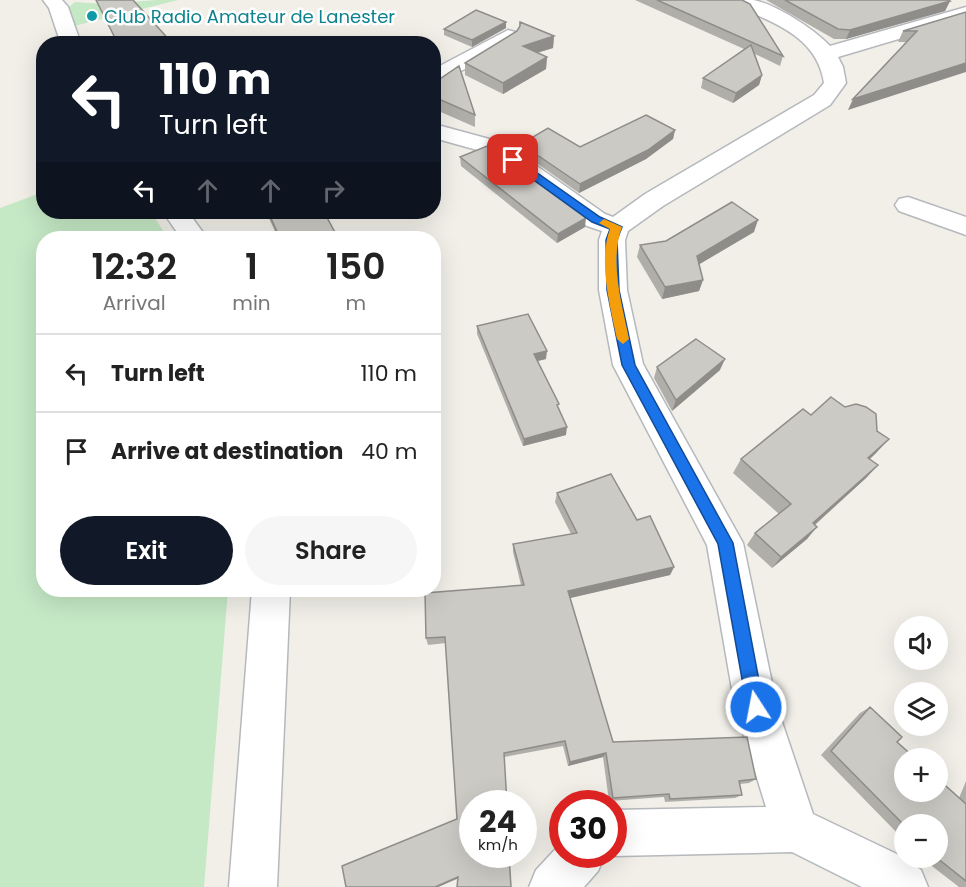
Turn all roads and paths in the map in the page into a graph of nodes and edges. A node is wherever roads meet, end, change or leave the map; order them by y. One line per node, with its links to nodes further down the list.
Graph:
1 (52, 0): 4 (street)
2 (739, 0): 6 (street)
3 (966, 13): 6 (street)
4 (68, 36)
5 (508, 36): 7 (street)
6 (826, 54): 11 (street)
7 (441, 73)
8 (441, 133): 11 (street)
9 (908, 205): 10 (street)
10 (966, 226)
11 (616, 227): 13 (street)
12 (271, 597): 16 (street)
13 (795, 829): 14 (street); 18 (street)
14 (627, 833)
15 (570, 868): 17 (street)
16 (252, 887)
17 (553, 887)
18 (904, 887)

